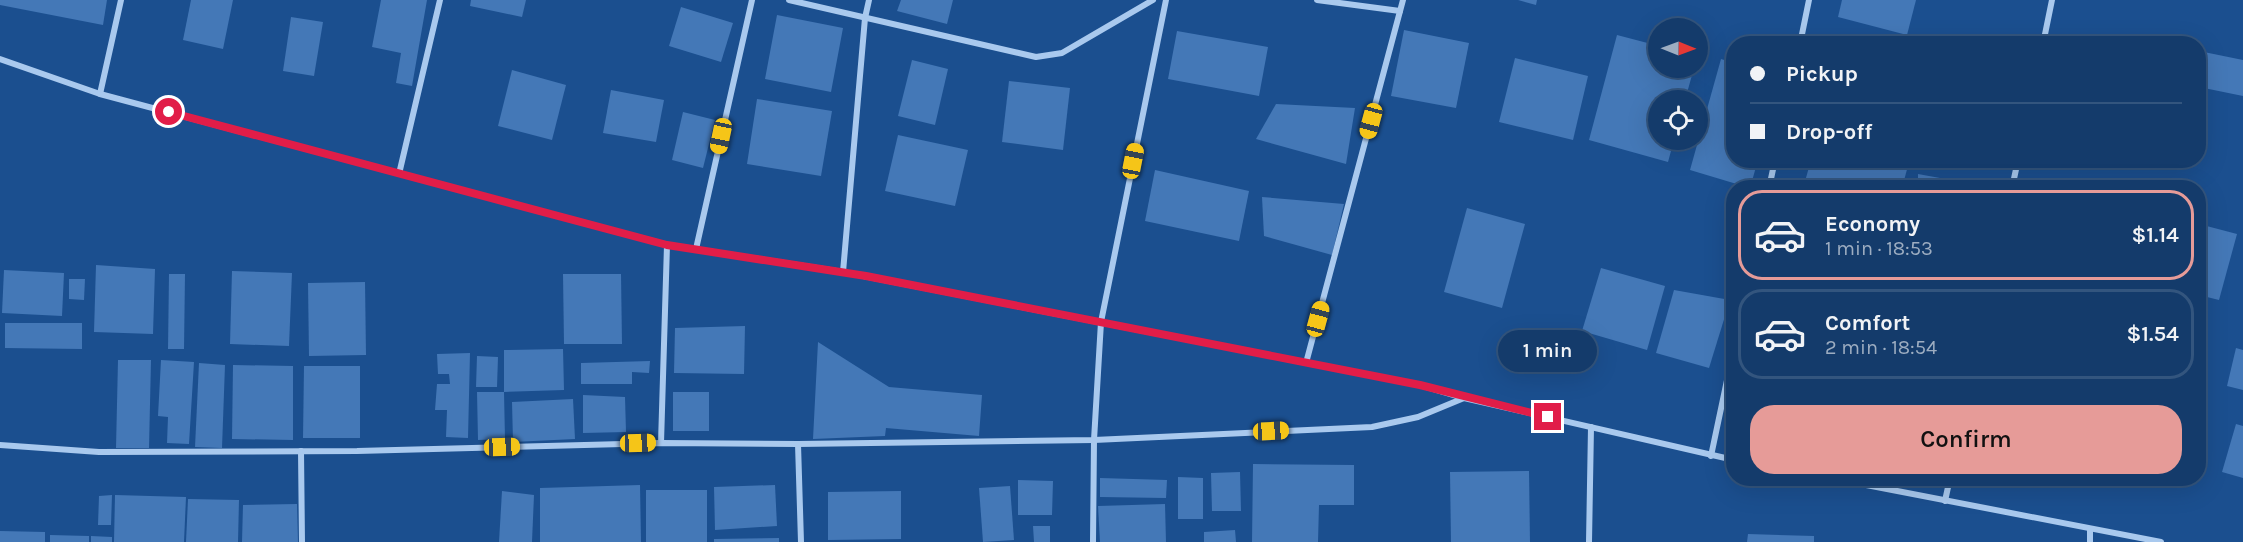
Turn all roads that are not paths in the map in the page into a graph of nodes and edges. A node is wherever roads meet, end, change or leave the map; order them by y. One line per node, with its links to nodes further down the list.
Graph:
1 (121, 0): 17 (street)
2 (440, 0): 18 (street)
3 (752, 0): 20 (street)
4 (789, 0): 13 (street)
5 (869, 0): 13 (street)
6 (1153, 0): 13 (street)
7 (1166, 0): 22 (street)
8 (1317, 0): 12 (street)
9 (1403, 0): 12 (street)
10 (1809, 0): 14 (street)
11 (2052, 0): 15 (street)
12 (1400, 11): 23 (street)
13 (864, 18): 21 (street)
14 (1802, 36)
15 (2045, 36)
16 (0, 59): 17 (street)
17 (100, 94): 18 (street)
18 (399, 174): 19 (street)
19 (667, 245): 20 (street); 28 (street)
20 (696, 249): 21 (street)
21 (843, 272): 22 (street)
22 (1101, 322): 23 (street); 27 (street)
23 (1306, 363): 25 (street)
24 (1726, 386): 32 (street)
25 (1464, 398): 26 (street); 27 (street)
26 (1591, 427): 32 (street); 41 (street)
27 (1094, 440): 29 (street); 40 (street)
28 (661, 443): 29 (street); 31 (street)
29 (798, 444): 39 (street)
30 (0, 445): 31 (street)
31 (301, 451): 38 (street)
32 (1711, 456): 33 (street)
33 (1726, 459)
34 (1870, 486): 36 (street)
35 (1949, 486): 36 (street)
36 (1946, 501): 37 (street)
37 (2090, 529): 42 (street); 43 (street)
38 (302, 542)
39 (801, 542)
40 (1093, 542)
41 (1589, 542)
42 (2090, 542)
43 (2161, 542)

